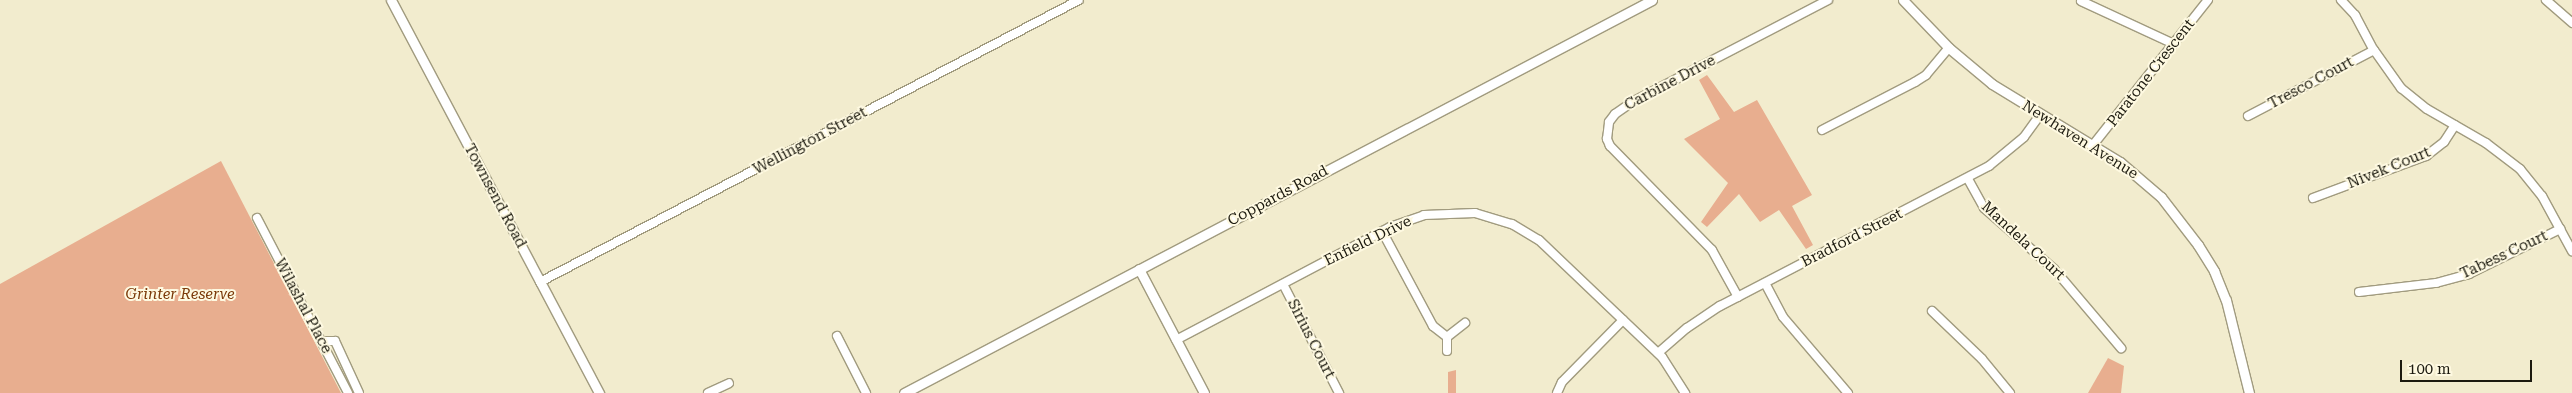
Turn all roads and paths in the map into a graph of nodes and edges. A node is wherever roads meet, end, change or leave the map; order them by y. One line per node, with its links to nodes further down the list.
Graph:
1 (391, 0): 26 (street, Townsend Road)
2 (1079, 0): 26 (street, Wellington Street)
3 (1652, 0): 25 (street, Coppards Road)
4 (1828, 0): 30 (street, Carbine Drive)
5 (1903, 0): 12 (street, Newhaven Avenue)
6 (2208, 0): 11 (street, Paratone Crescent)
7 (2341, 0): 13 (street)
8 (2546, 0): 10 (street)
9 (2081, 1): 11 (street)
10 (2572, 23)
11 (2174, 44): 18 (street, Paratone Crescent)
12 (1949, 48): 14 (street, Newhaven Avenue); 17 (street)
13 (2374, 50): 15 (street, Tresco Court); 16 (street)
14 (2040, 115): 18 (street, Newhaven Avenue); 19 (street, Bradford Street)
15 (2248, 116)
16 (2455, 125): 20 (street, Nivek Court); 22 (street)
17 (1822, 130)
18 (2093, 145): 54 (street, Newhaven Avenue)
19 (1968, 178): 27 (street, Bradford Street); 38 (street, Mandela Court)
20 (2313, 198)
21 (257, 218): 37 (street, Wilashal Place)
22 (2560, 228): 24 (street); 29 (street, Tabess Court)
23 (1382, 232): 28 (street, Enfield Drive); 32 (street, Enfield Drive); 35 (street)
24 (2572, 251)
25 (1139, 269): 36 (street); 47 (street, Coppards Road)
26 (540, 282): 44 (street, Townsend Road)
27 (1765, 283): 30 (street, Bradford Street); 52 (street)
28 (1283, 284): 36 (street, Enfield Drive); 49 (street, Sirius Court)
29 (2359, 292)
30 (1738, 297): 40 (street, Bradford Street)
31 (1932, 311): 53 (street)
32 (1623, 320): 40 (street, Enfield Drive); 50 (street)
33 (1465, 323): 35 (street)
34 (837, 336): 46 (street)
35 (1447, 337): 39 (street)
36 (1176, 340): 48 (street)
37 (321, 341): 42 (street, Wilashal Place); 43 (street)
38 (2121, 348)
39 (1447, 351)
40 (1658, 353): 51 (street, Enfield Drive)
41 (728, 382): 45 (street)
42 (348, 393)
43 (359, 393)
44 (598, 393)
45 (708, 393)
46 (866, 393)
47 (904, 393)
48 (1204, 393)
49 (1339, 393)
50 (1557, 393)
51 (1685, 393)
52 (1848, 393)
53 (2010, 393)
54 (2250, 393)

